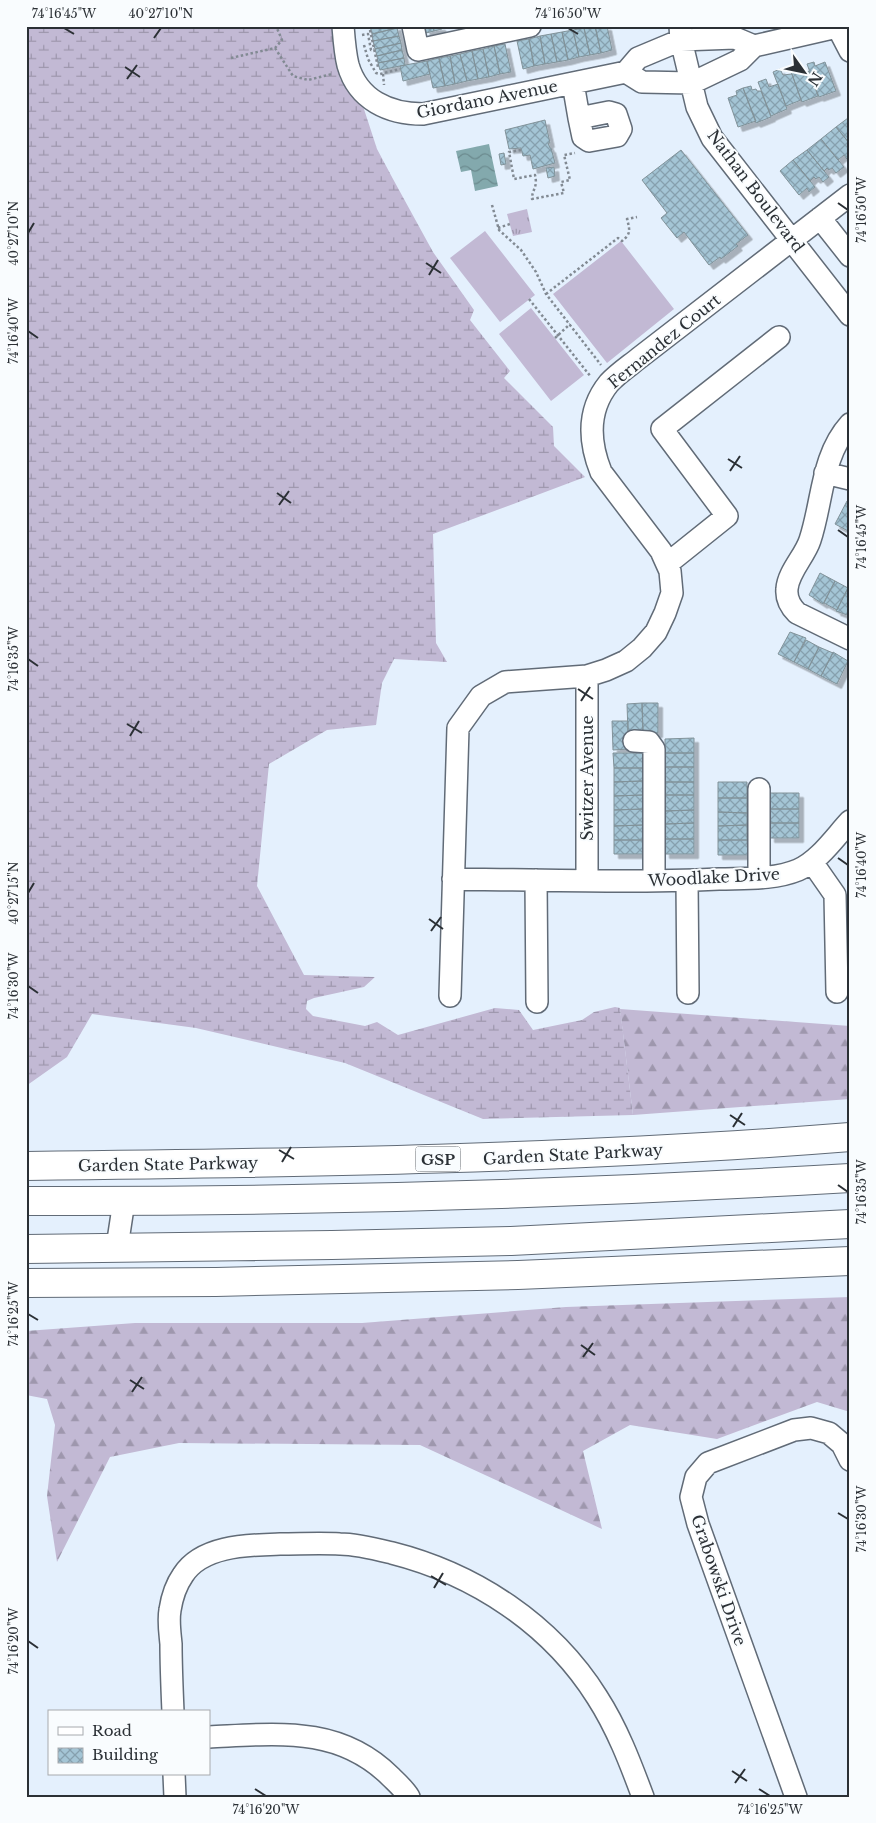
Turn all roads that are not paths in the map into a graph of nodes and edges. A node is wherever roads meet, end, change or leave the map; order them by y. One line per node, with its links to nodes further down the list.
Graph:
1 (342, 26): 9 (street, Giordano Avenue)
2 (413, 26): 3 (street)
3 (530, 26)
4 (837, 27): 6 (street); 7 (street)
5 (680, 33): 6 (street); 8 (street); 10 (street, Nathan Boulevard)
6 (754, 46): 10 (street)
7 (850, 51)
8 (626, 72): 9 (street, Giordano Avenue); 10 (street)
9 (573, 83): 11 (street)
10 (692, 83): 14 (street, Nathan Boulevard)
11 (581, 127)
12 (850, 195): 13 (street, Fernandez Court)
13 (820, 218): 14 (street, Fernandez Court); 15 (street)
14 (792, 239): 16 (street, Nathan Boulevard); 21 (street, Fernandez Court)
15 (850, 256)
16 (850, 315)
17 (779, 337): 21 (street)
18 (850, 424): 19 (street)
19 (825, 473): 20 (street); 22 (street)
20 (850, 479)
21 (667, 564): 23 (street, Fernandez Court)
22 (850, 639)
23 (587, 676): 29 (street, Fernandez Court); 31 (street, Switzer Avenue)
24 (634, 741): 32 (street)
25 (759, 789): 28 (street)
26 (848, 826): 27 (street, Woodlake Drive)
27 (812, 862): 28 (street, Woodlake Drive); 34 (street)
28 (759, 877): 33 (street, Woodlake Drive)
29 (453, 879): 30 (street, Woodlake Drive); 36 (street, Fernandez Court)
30 (536, 880): 31 (street, Woodlake Drive); 37 (street)
31 (587, 880): 32 (street, Woodlake Drive)
32 (654, 881): 33 (street, Woodlake Drive)
33 (687, 881): 35 (street)
34 (837, 992)
35 (688, 993)
36 (450, 996)
37 (537, 1002)
38 (850, 1137): 39 (highway, Garden State Parkway / GSP)
39 (26, 1166)
40 (850, 1178): 42 (highway, GSP)
41 (26, 1201): 42 (highway, GSP)
42 (124, 1201): 44 (street)
43 (850, 1224): 44 (highway)
44 (117, 1247): 45 (highway)
45 (26, 1249)
46 (850, 1261): 47 (highway)
47 (26, 1283)
48 (850, 1460): 55 (street, Grabowski Drive)
49 (173, 1710): 54 (street)
50 (210, 1736): 53 (street)
51 (174, 1776): 52 (street)
52 (175, 1797)
53 (409, 1797)
54 (643, 1797)
55 (796, 1797)

